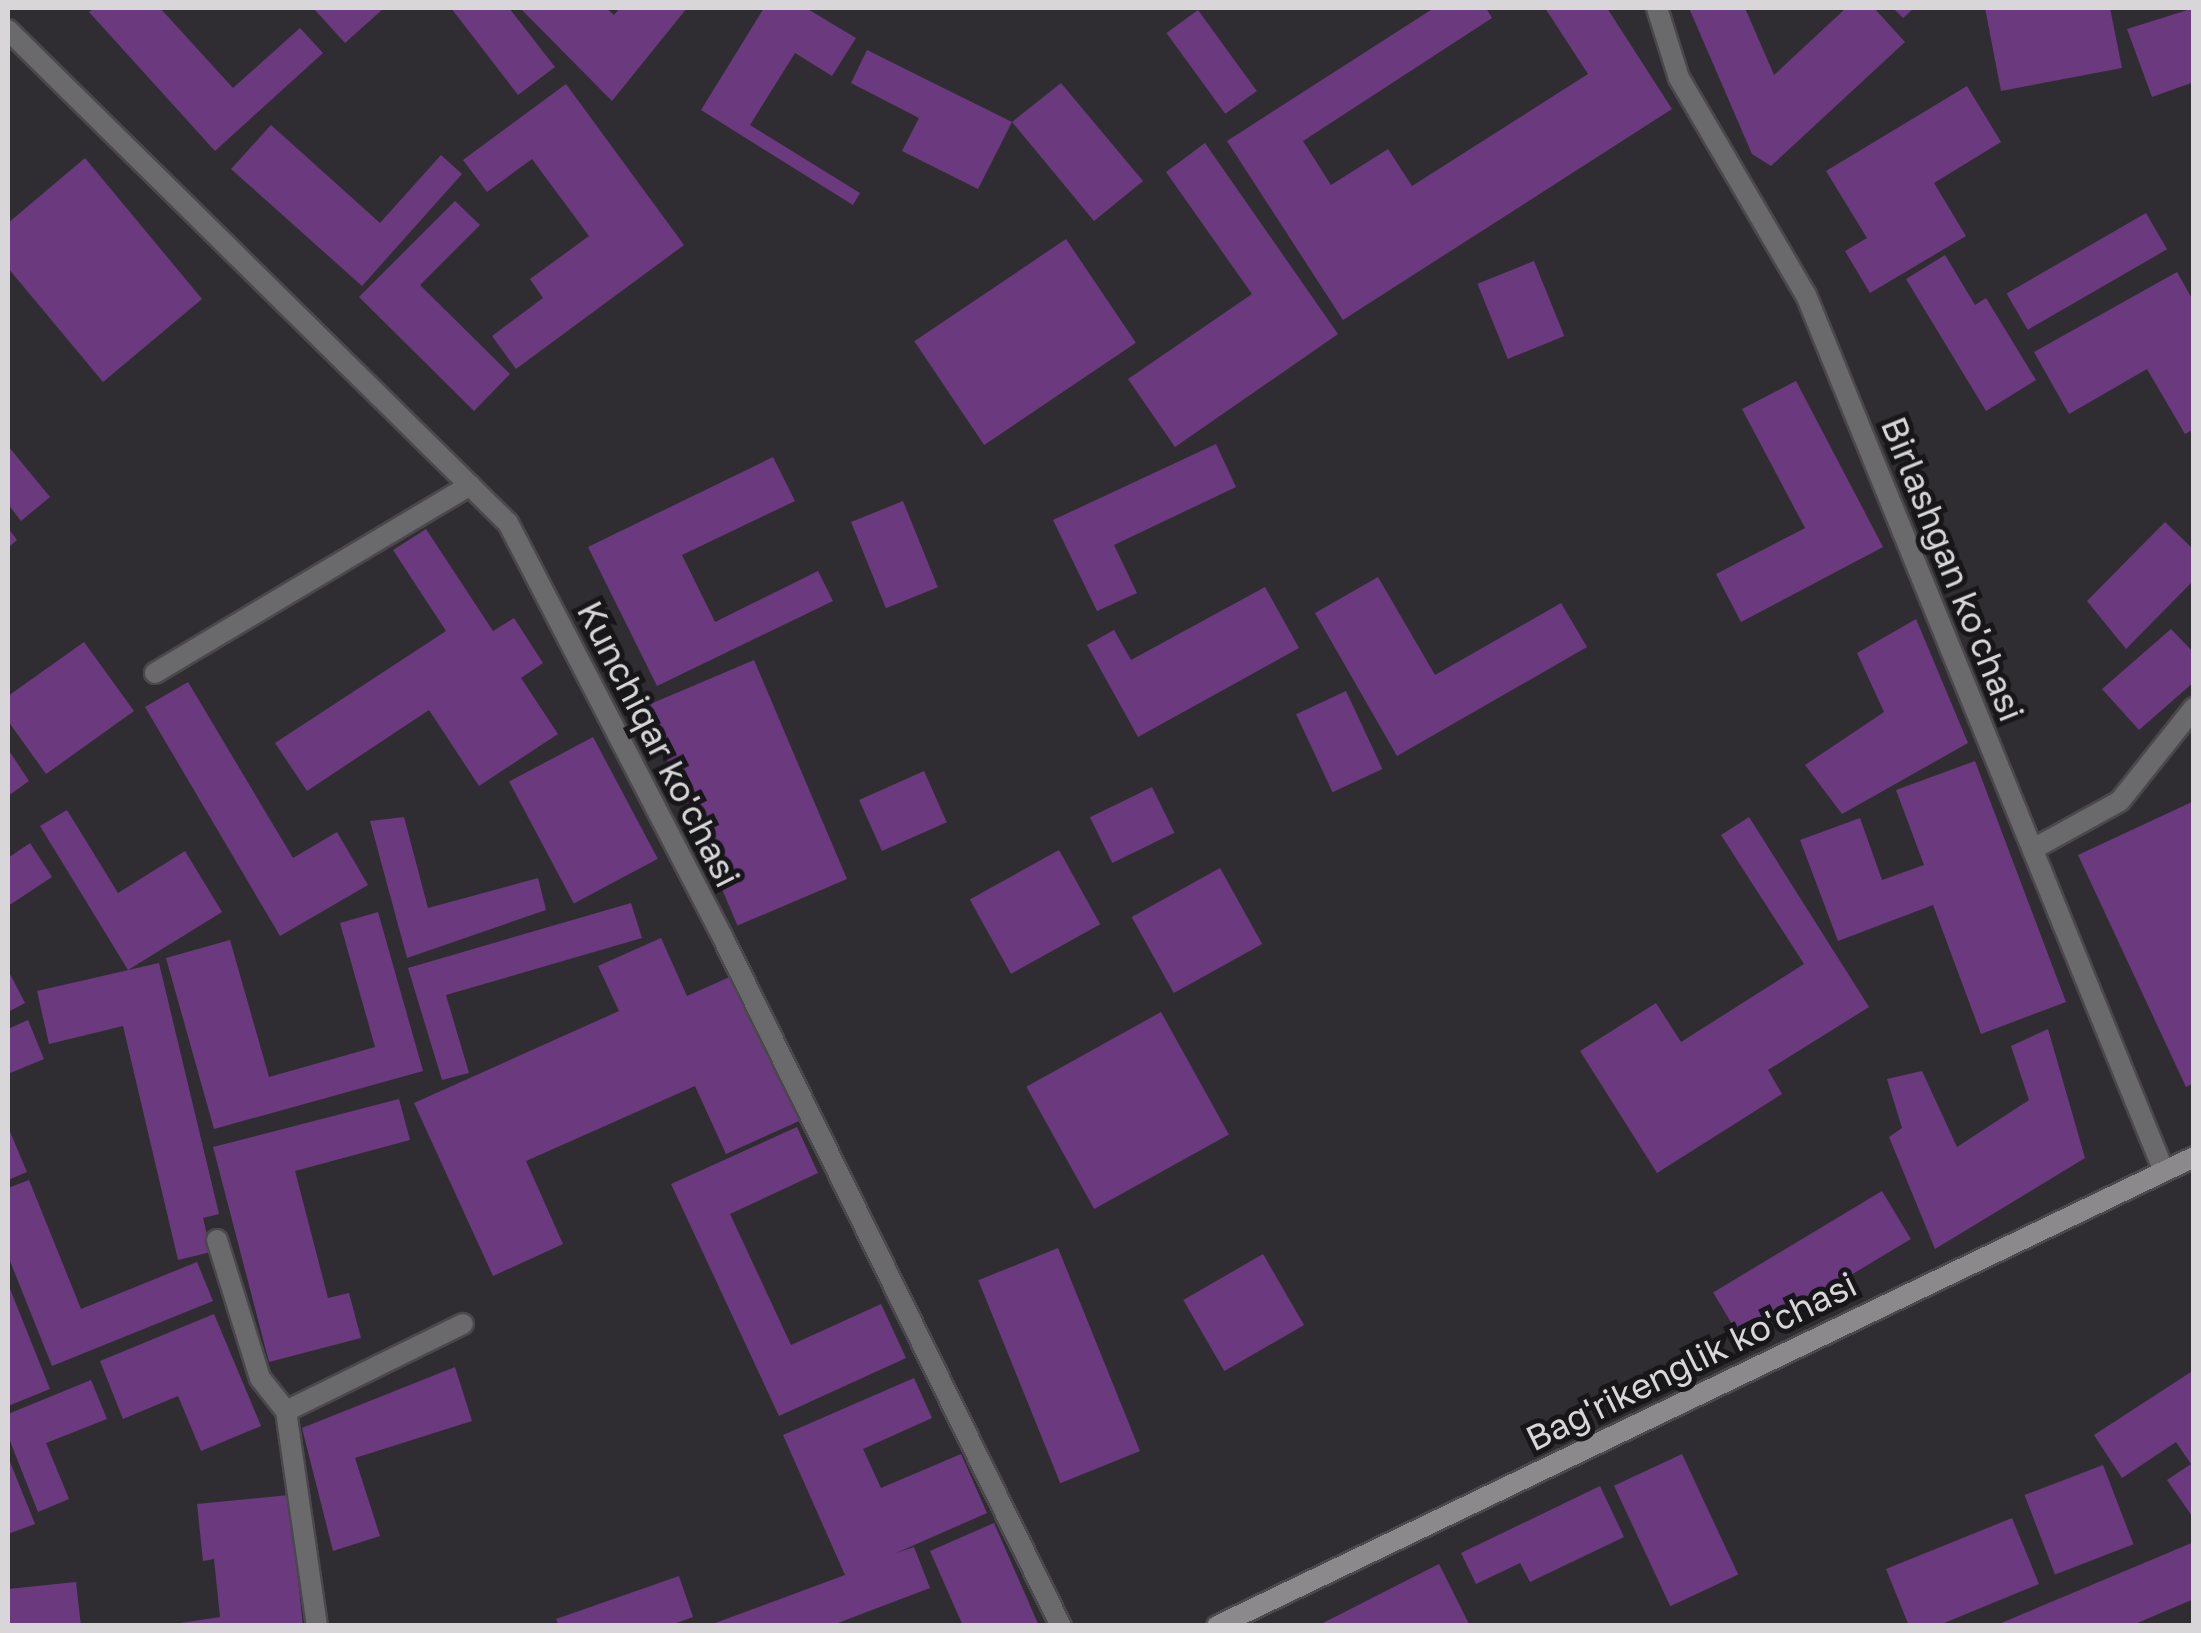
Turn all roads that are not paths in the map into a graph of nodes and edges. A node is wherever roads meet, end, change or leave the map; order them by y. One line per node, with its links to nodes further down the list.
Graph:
1 (1657, 8): 6 (street, Birlashgan ko'chasi)
2 (8, 30): 3 (street, Kunchiqar ko'chasi)
3 (470, 485): 4 (street); 13 (street, Kunchiqar ko'chasi)
4 (155, 673)
5 (2194, 708): 6 (street)
6 (2033, 849): 8 (street, Birlashgan ko'chasi)
7 (2194, 1157): 8 (main road, Bag'rikenglik ko'chasi)
8 (2163, 1169): 14 (main road, Bag'rikenglik ko'chasi)
9 (217, 1240): 11 (street)
10 (463, 1324): 11 (street)
11 (286, 1411): 12 (street)
12 (317, 1626)
13 (1061, 1626)
14 (1218, 1626)

